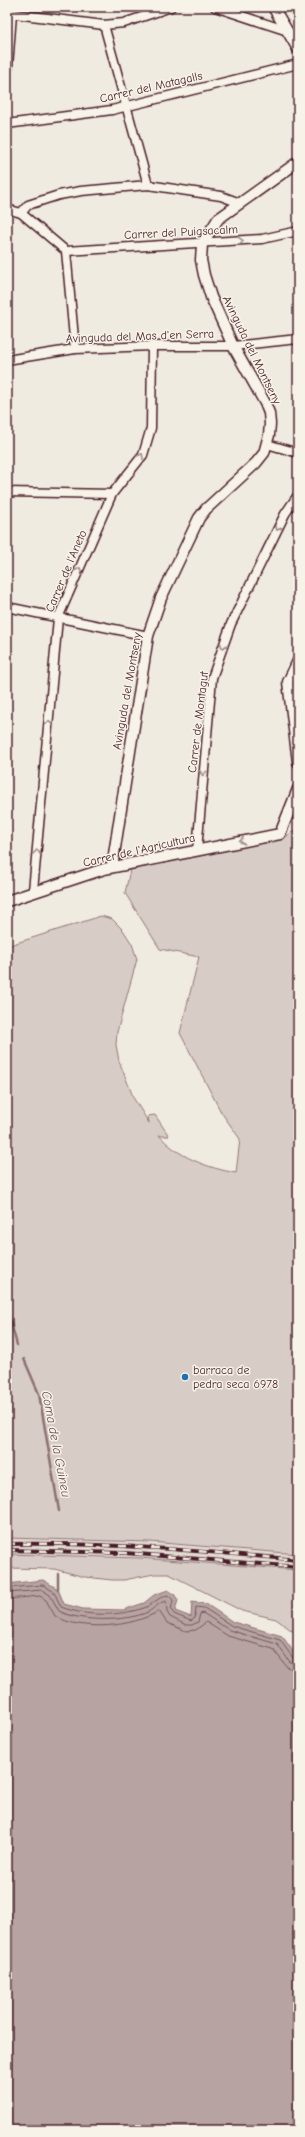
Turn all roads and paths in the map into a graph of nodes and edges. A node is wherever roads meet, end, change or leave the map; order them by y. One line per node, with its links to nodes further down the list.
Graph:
1 (171, 7): 5 (street)
2 (215, 7): 6 (street)
3 (273, 7): 6 (street)
4 (9, 14): 5 (street); 9 (street)
5 (104, 25): 10 (street)
6 (288, 31): 7 (street)
7 (298, 49)
8 (298, 64): 10 (street, Carrer del Matagalls)
9 (7, 80)
10 (126, 106): 11 (street, Carrer del Matagalls); 13 (street)
11 (7, 124)
12 (298, 162): 14 (street)
13 (148, 185): 14 (street); 16 (street)
14 (240, 204): 18 (street)
15 (7, 209): 16 (street)
16 (21, 213): 19 (street)
17 (298, 231): 18 (street, Carrer del Puigsacalm, one-way to 17)
18 (202, 244): 19 (street, Carrer del Puigsacalm); 22 (street, Avinguda del Montseny)
19 (66, 251): 23 (street)
20 (298, 339): 22 (street, Avinguda del Mas d'en Serra)
21 (152, 346): 22 (street, Avinguda del Mas d'en Serra); 23 (street, Avinguda del Mas d'en Serra); 28 (street, Carrer de l'Aneto, one-way to 21)
22 (233, 346): 25 (street, Avinguda del Montseny)
23 (75, 349): 24 (street, Avinguda del Mas d'en Serra)
24 (7, 360)
25 (267, 444): 26 (street); 32 (street, Avinguda del Montseny)
26 (298, 453)
27 (7, 492): 28 (street)
28 (112, 494): 31 (street, Carrer de l'Aneto, one-way to 28)
29 (298, 495): 36 (street, Carrer de Montagut, one-way to 36)
30 (7, 607): 31 (street)
31 (58, 618): 32 (street); 38 (street, Carrer de l'Aneto, one-way to 31)
32 (148, 636): 37 (street, Avinguda del Montseny)
33 (298, 661): 34 (street)
34 (298, 762)
35 (298, 789): 36 (street, Carrer de l'Agricultura, one-way to 36)
36 (196, 850): 37 (street, Carrer de l'Agricultura)
37 (112, 867): 38 (street, Carrer de l'Agricultura)
38 (33, 891): 39 (street, Carrer de l'Agricultura)
39 (7, 901)

